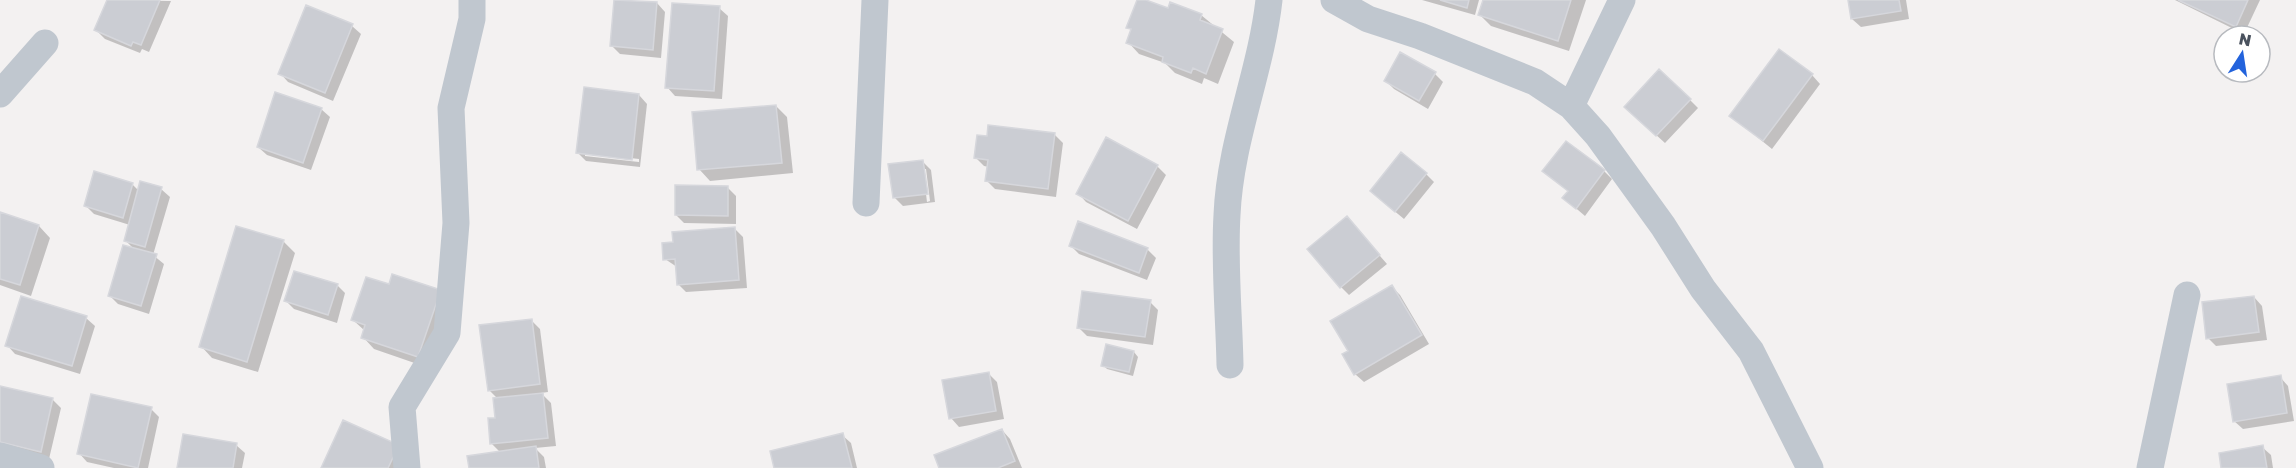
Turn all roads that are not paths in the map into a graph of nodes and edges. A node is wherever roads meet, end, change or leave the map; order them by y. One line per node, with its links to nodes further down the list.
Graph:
1 (472, 0): 14 (street)
2 (875, 0): 9 (street)
3 (1269, 0): 11 (street)
4 (1334, 0): 8 (street)
5 (1623, 0): 8 (street)
6 (45, 43): 7 (street)
7 (0, 94)
8 (1571, 105): 15 (street)
9 (866, 203)
10 (2187, 295): 16 (street)
11 (1230, 365)
12 (0, 456): 13 (street)
13 (41, 468)
14 (407, 468)
15 (1810, 468)
16 (2150, 468)

